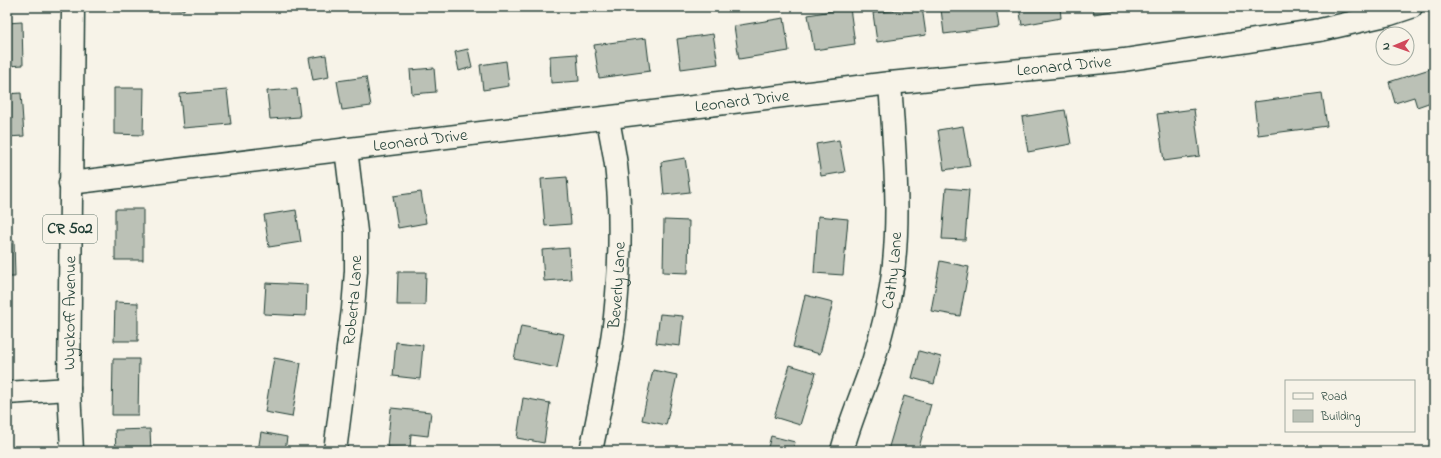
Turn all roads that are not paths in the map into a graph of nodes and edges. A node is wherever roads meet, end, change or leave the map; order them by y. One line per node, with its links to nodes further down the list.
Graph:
1 (73, 7): 6 (street, Wyckoff Avenue / CR 502)
2 (1411, 7): 3 (street, Leonard Drive)
3 (890, 83): 4 (street, Leonard Drive); 12 (street, Cathy Lane)
4 (608, 118): 5 (street, Leonard Drive); 11 (street, Beverly Lane)
5 (346, 149): 6 (street, Leonard Drive); 10 (street, Roberta Lane)
6 (70, 183): 7 (street, Wyckoff Avenue / CR 502)
7 (69, 389): 8 (street); 9 (street, Wyckoff Avenue / CR 502)
8 (7, 393)
9 (72, 451)
10 (335, 451)
11 (591, 451)
12 (842, 451)

